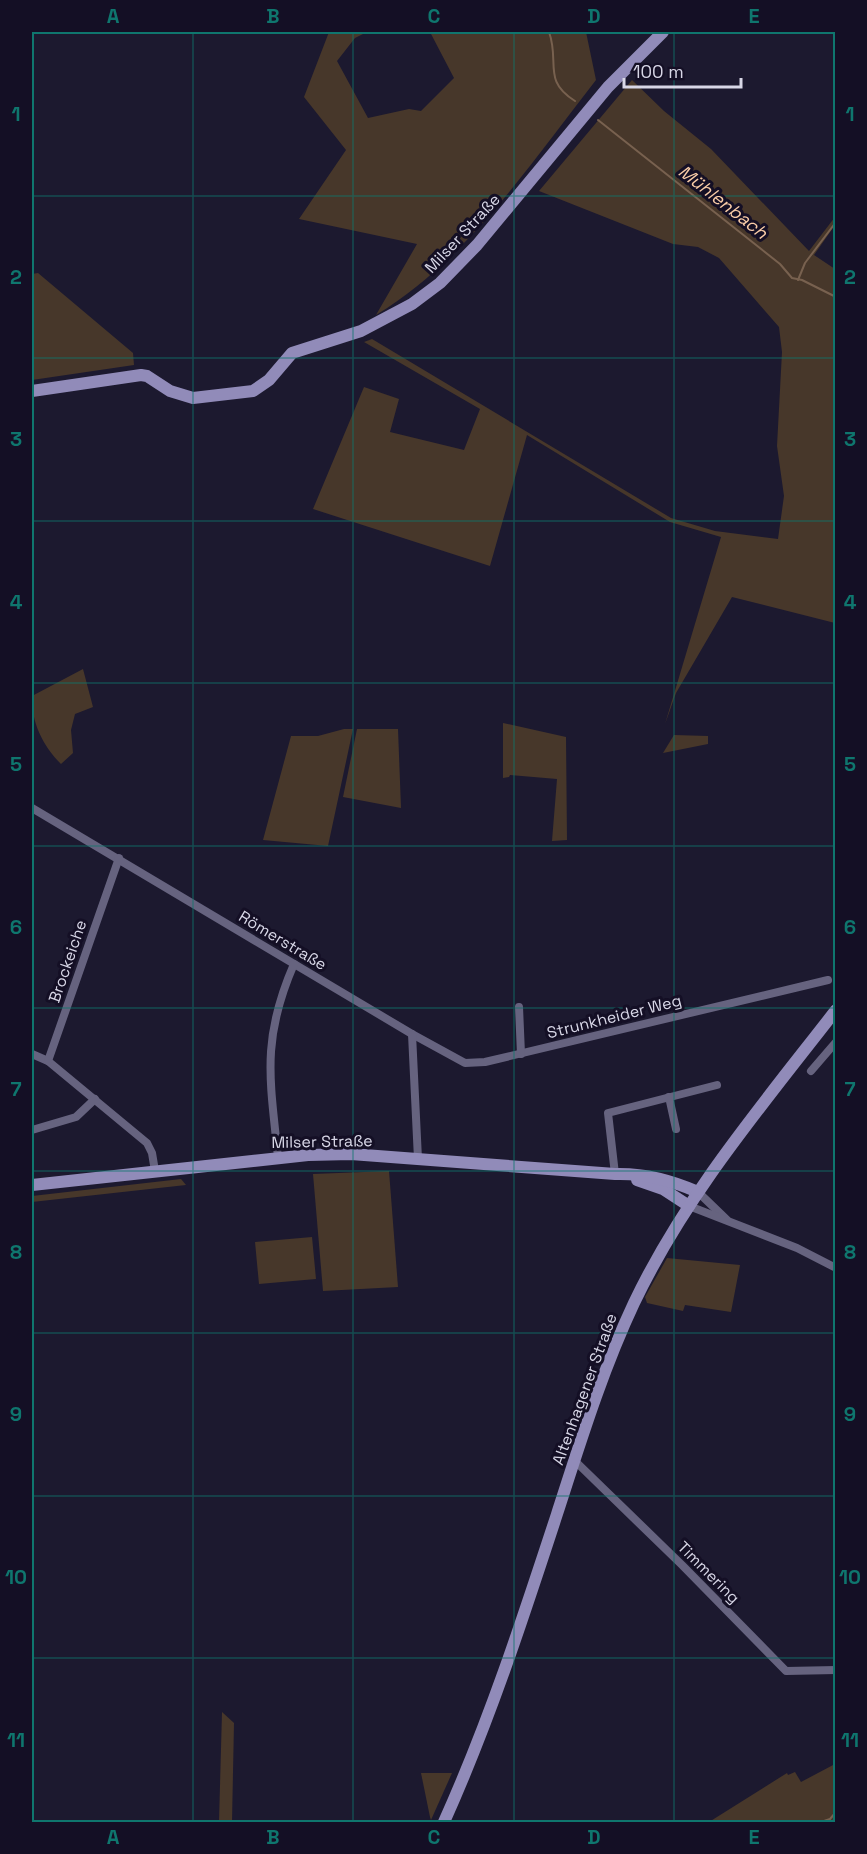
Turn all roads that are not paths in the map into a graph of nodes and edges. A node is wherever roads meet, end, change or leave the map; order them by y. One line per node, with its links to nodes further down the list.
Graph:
1 (663, 32): 2 (main road, Milser Straße)
2 (32, 391)
3 (32, 808): 4 (street, Römerstraße)
4 (118, 858): 5 (street, Römerstraße); 13 (street, Brockeiche)
5 (294, 964): 9 (street, Römerstraße); 20 (street)
6 (828, 980): 12 (street, Strunkheider Weg)
7 (519, 1007): 12 (street)
8 (836, 1010): 25 (main road, Altenhagener Straße)
9 (412, 1034): 12 (street, Strunkheider Weg); 21 (street)
10 (836, 1042): 14 (street)
11 (32, 1054): 13 (street)
12 (521, 1054)
13 (48, 1061): 17 (street)
14 (811, 1071)
15 (717, 1085): 16 (street)
16 (669, 1097): 18 (street); 23 (street)
17 (95, 1100): 19 (street); 22 (street)
18 (676, 1129)
19 (32, 1130)
20 (278, 1157): 21 (main road, Milser Straße); 22 (main road, Milser Straße)
21 (417, 1159): 23 (main road, Milser Straße)
22 (155, 1171): 24 (main road, Milser Straße)
23 (615, 1174): 25 (main road, Milser Straße); 26 (main road, Milser Straße)
24 (32, 1185)
25 (698, 1192): 26 (main road, Altenhagener Straße); 27 (street)
26 (689, 1206): 27 (street); 29 (main road, Altenhagener Straße)
27 (730, 1222): 28 (street)
28 (836, 1268)
29 (574, 1460): 30 (street, Timmering); 31 (main road, Altenhagener Straße)
30 (836, 1670)
31 (444, 1822)

